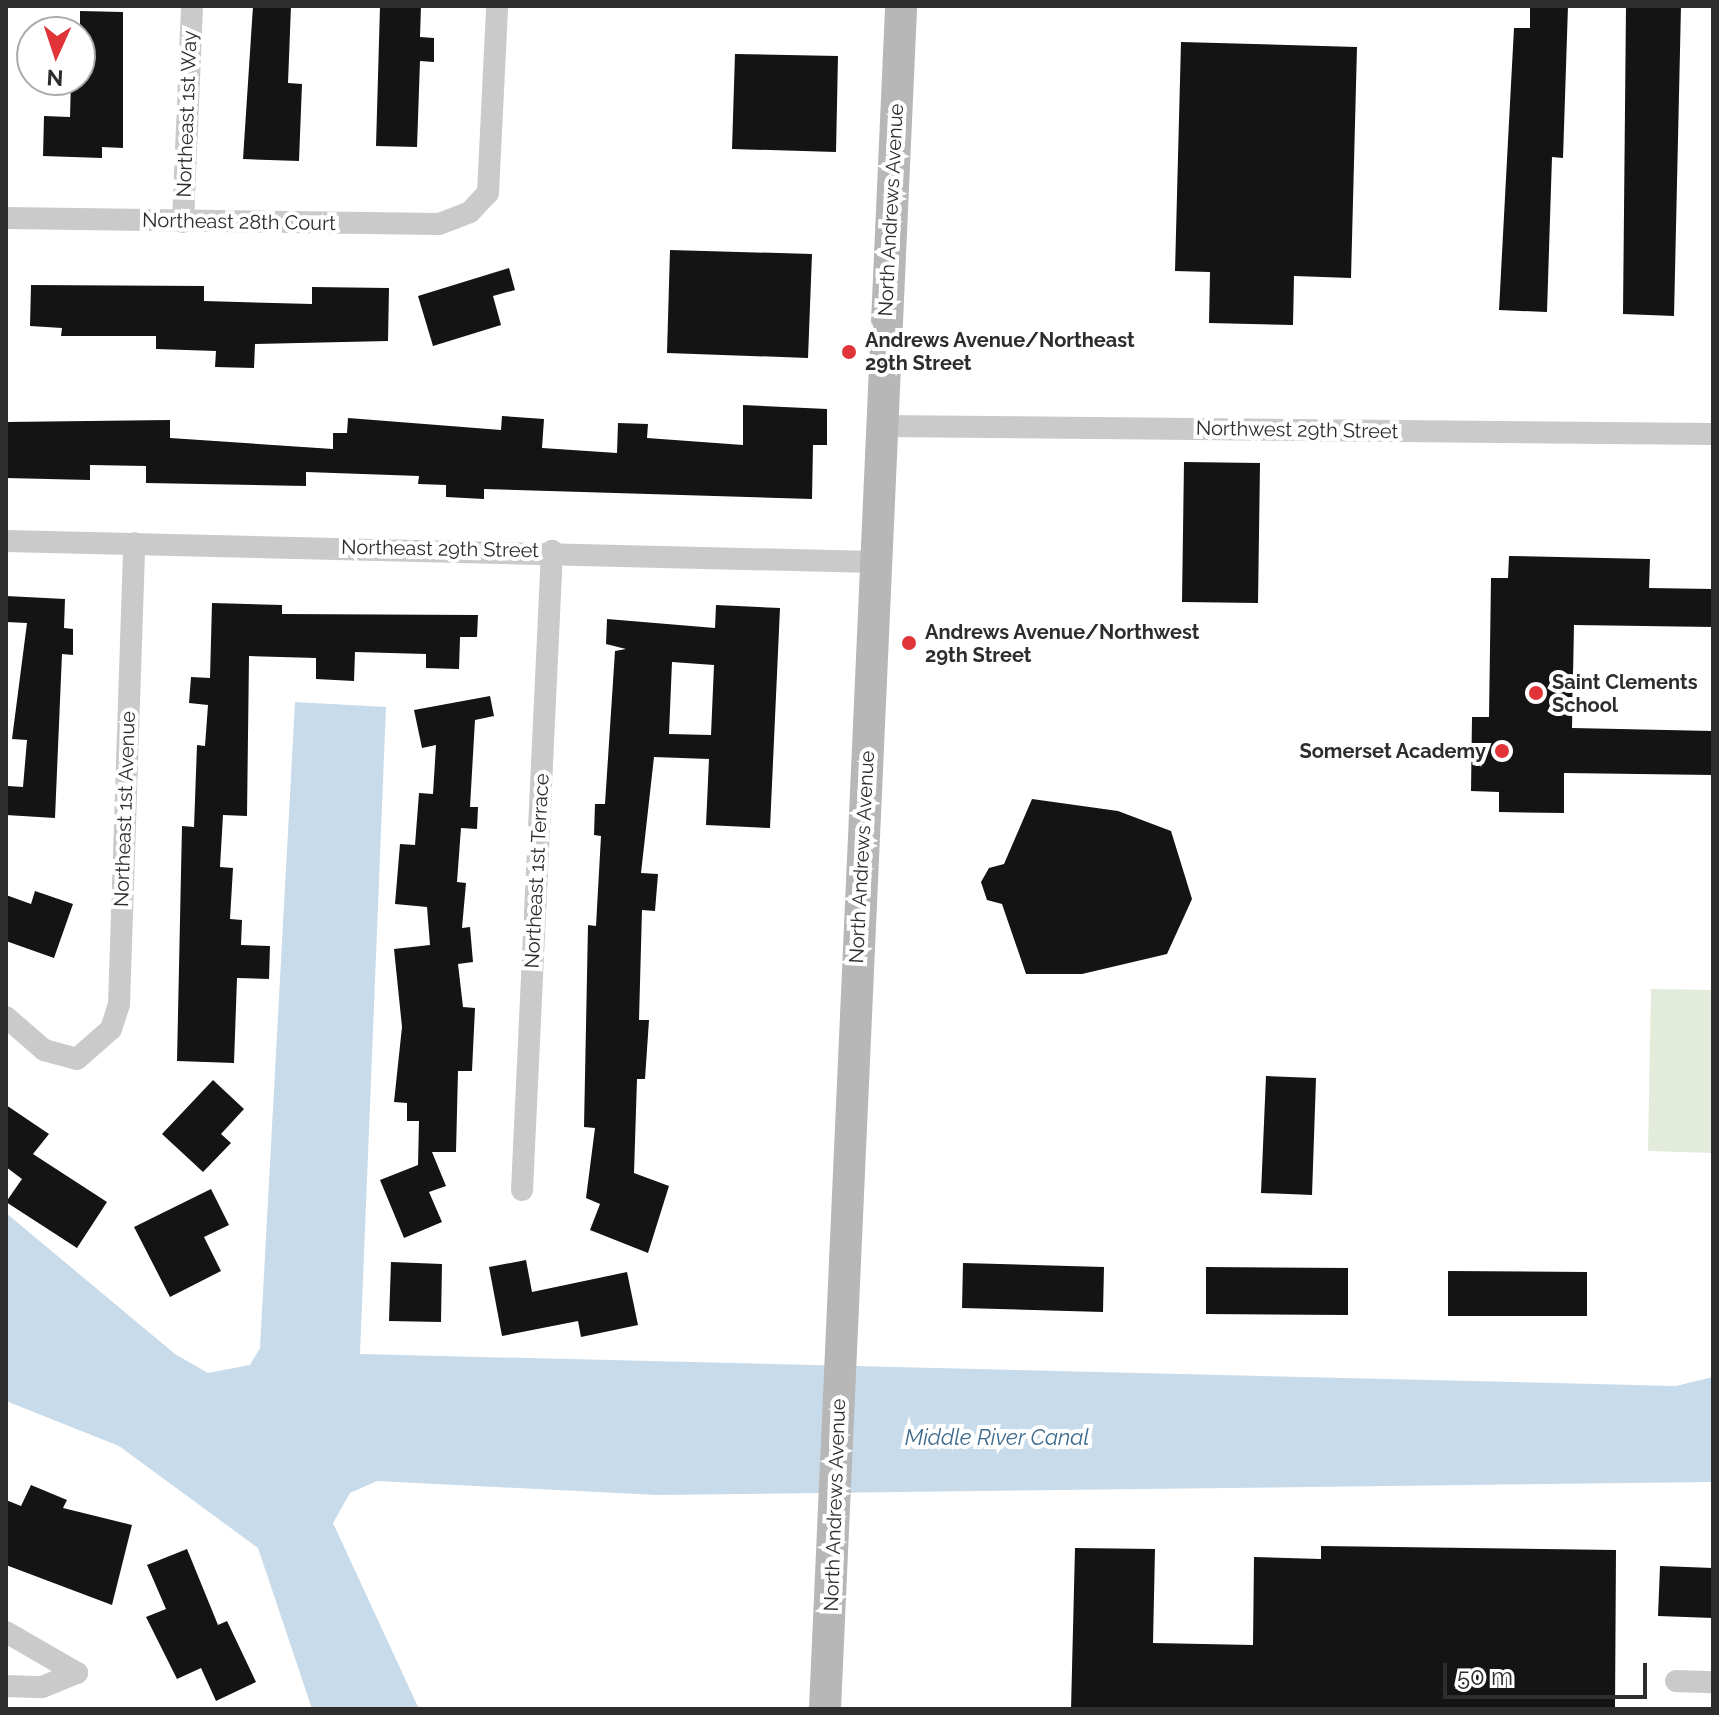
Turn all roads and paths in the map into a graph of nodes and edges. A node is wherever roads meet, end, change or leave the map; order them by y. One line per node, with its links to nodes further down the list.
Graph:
1 (192, 6): 5 (street, Northeast 1st Way)
2 (497, 6): 5 (street, Northeast 28th Court)
3 (901, 6): 6 (main road, North Andrews Avenue)
4 (6, 218): 5 (street, Northeast 28th Court)
5 (183, 222)
6 (880, 426): 7 (street, Northwest 29th Street); 11 (main road, North Andrews Avenue)
7 (1713, 434)
8 (6, 541): 9 (street, Northeast 29th Street)
9 (134, 543): 10 (street, Northeast 29th Street); 12 (street, Northeast 1st Avenue)
10 (552, 551): 11 (street, Northeast 29th Street); 13 (street, Northeast 1st Terrace)
11 (874, 562): 18 (main road, North Andrews Avenue)
12 (6, 1017)
13 (522, 1190)
14 (6, 1632): 17 (street)
15 (1676, 1681): 16 (street)
16 (1713, 1682)
17 (6, 1686)
18 (825, 1709)

